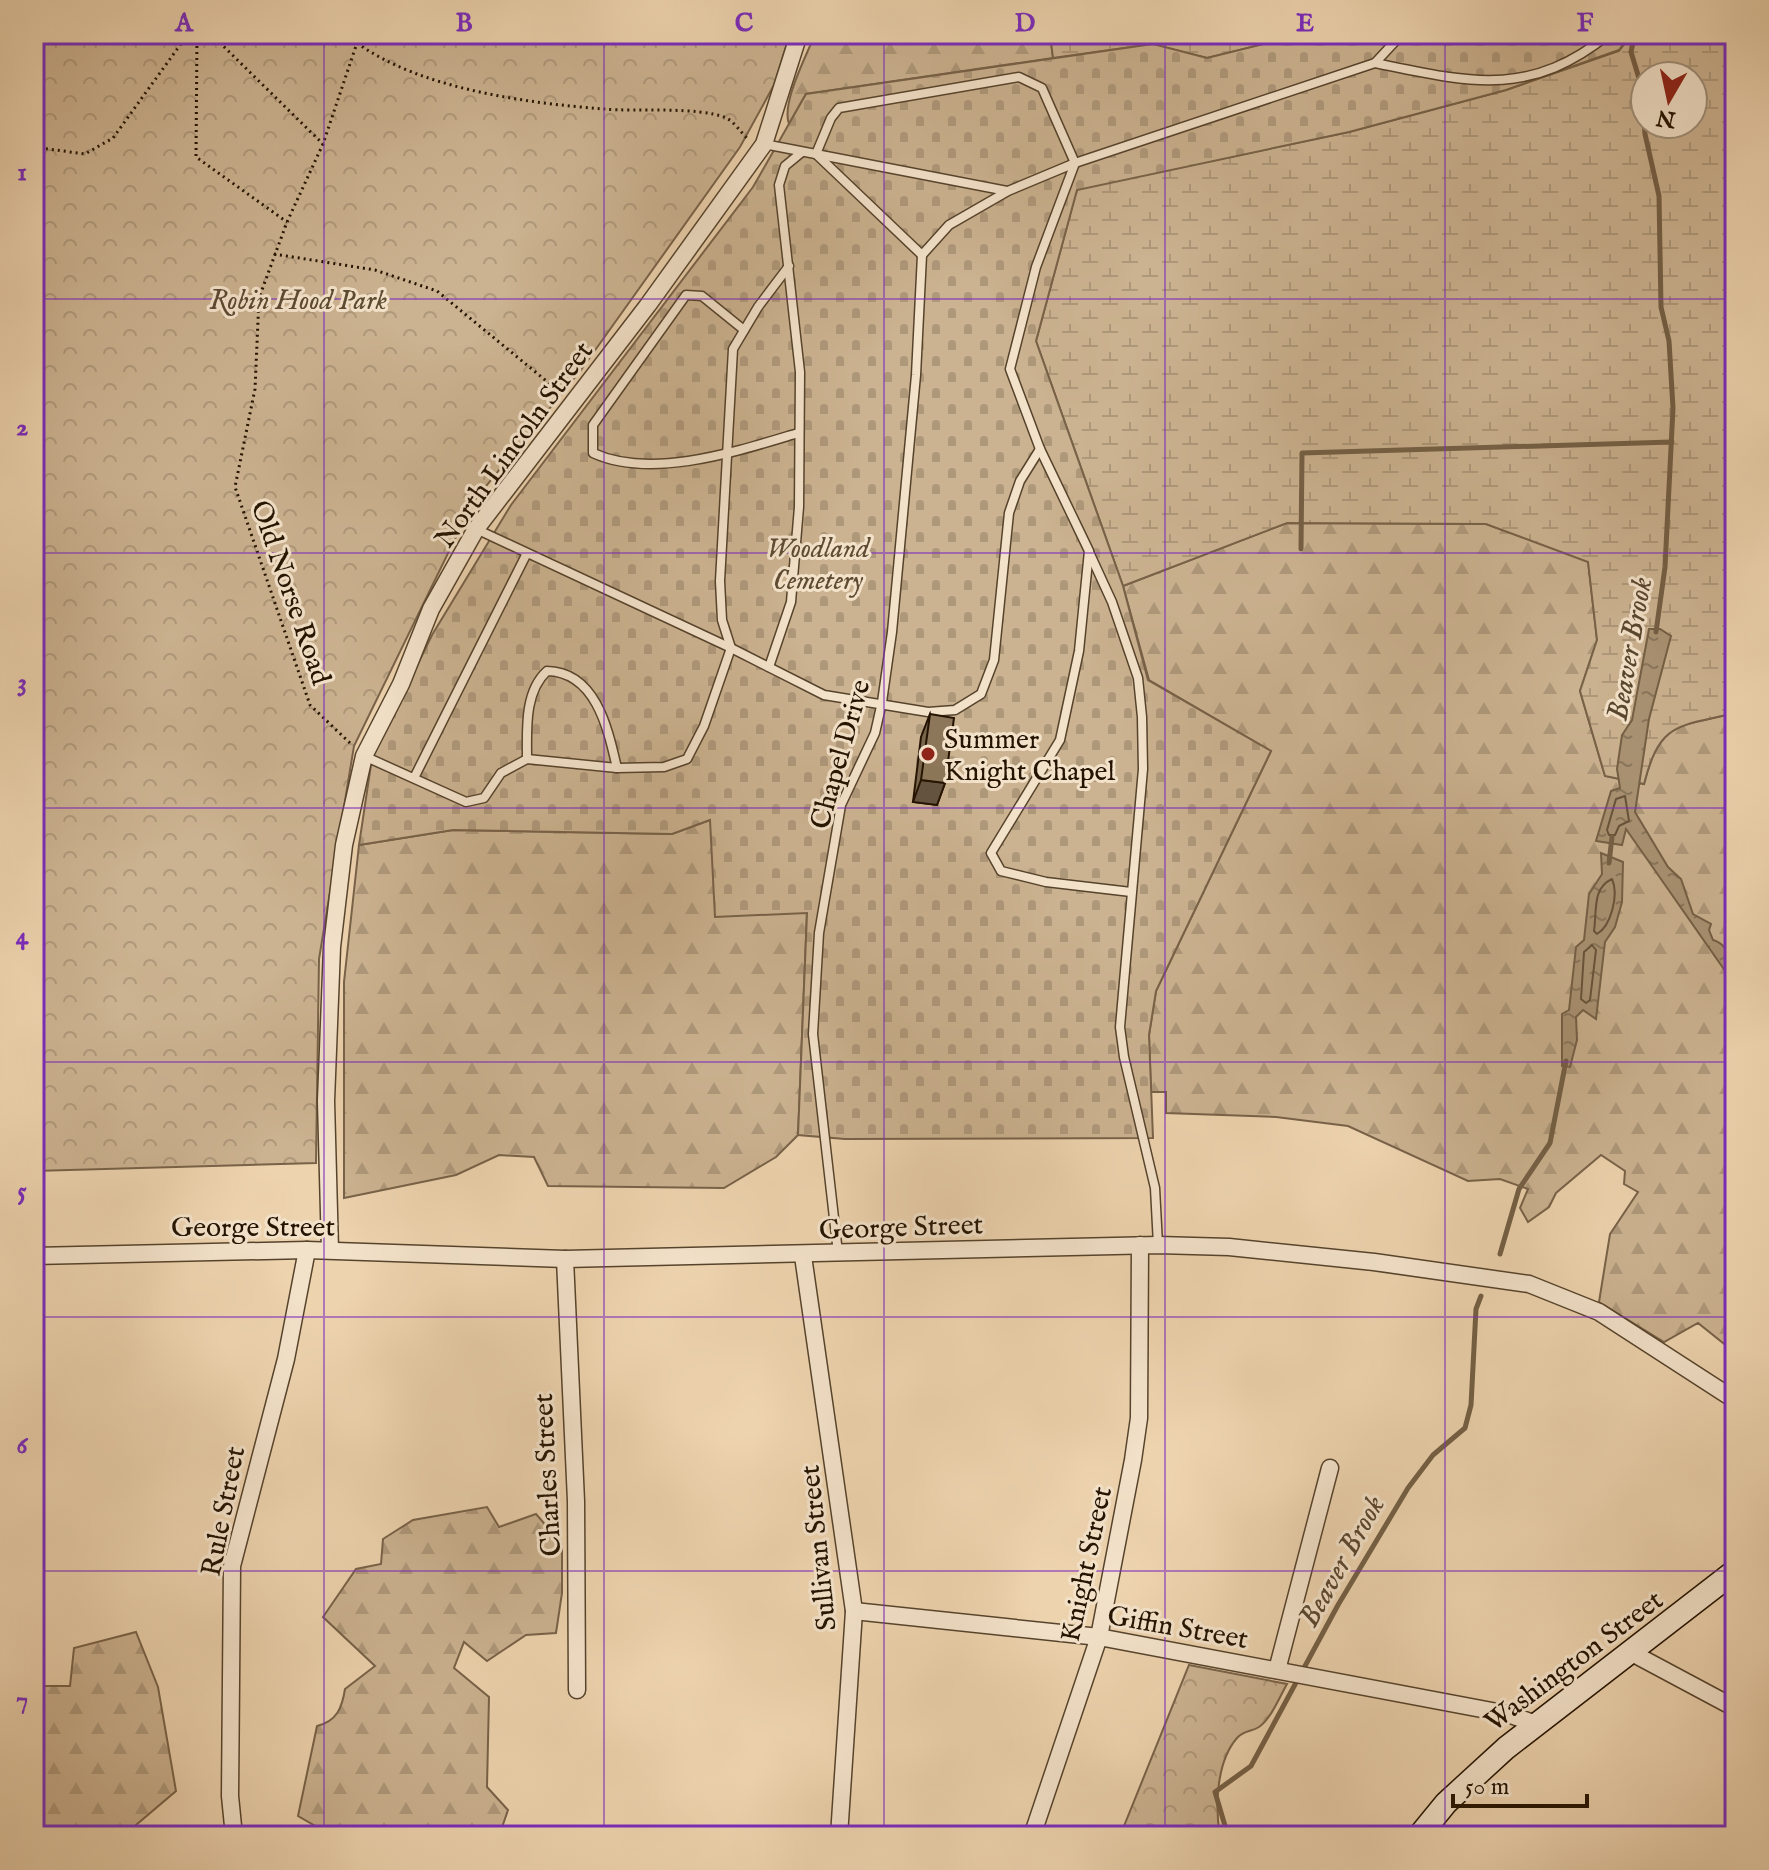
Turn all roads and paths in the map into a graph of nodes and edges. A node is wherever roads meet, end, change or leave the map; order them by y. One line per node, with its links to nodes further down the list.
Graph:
1 (188, 34): 12 (path)
2 (197, 34): 17 (path)
3 (211, 34): 10 (path)
4 (360, 34): 8 (path, Old Norse Road)
5 (799, 34): 11 (street, North Lincoln Street)
6 (1402, 34): 9 (lane)
7 (1609, 34): 9 (lane)
8 (357, 43): 10 (path, Old Norse Road); 11 (path)
9 (1375, 63): 15 (lane)
10 (323, 144): 17 (path, Old Norse Road)
11 (764, 144): 13 (lane); 22 (street, North Lincoln Street)
12 (34, 147)
13 (802, 152): 14 (lane); 20 (lane)
14 (816, 154): 15 (lane); 16 (lane); 19 (lane)
15 (1075, 163): 16 (lane); 24 (lane)
16 (1008, 191): 19 (lane)
17 (287, 222): 18 (path, Old Norse Road)
18 (274, 254): 22 (path); 32 (path, Old Norse Road)
19 (922, 255): 31 (lane, Chapel Drive)
20 (789, 266): 21 (lane); 23 (lane)
21 (744, 330): 25 (lane); 25 (lane)
22 (571, 404): 26 (street, North Lincoln Street)
23 (798, 433): 25 (lane); 30 (lane)
24 (1040, 449): 27 (lane); 31 (lane)
25 (726, 455): 29 (lane)
26 (476, 529): 28 (lane); 32 (street, North Lincoln Street)
27 (1089, 551): 36 (lane); 36 (lane)
28 (526, 555): 29 (lane); 35 (lane)
29 (731, 648): 30 (lane); 34 (lane)
30 (769, 667): 31 (lane)
31 (882, 702): 41 (lane, Chapel Drive)
32 (364, 756): 35 (lane); 40 (street, North Lincoln Street)
33 (527, 759): 34 (lane); 34 (lane); 35 (lane)
34 (617, 768)
35 (415, 776)
36 (1131, 892): 38 (lane)
37 (1140, 1245): 38 (street, George Street); 41 (street, George Street); 49 (street, Knight Street)
38 (1158, 1245): 45 (street, George Street)
39 (307, 1250): 40 (street, George Street); 42 (street, George Street); 55 (street, Rule Street)
40 (330, 1250): 44 (street, George Street)
41 (838, 1254): 43 (street, George Street)
42 (34, 1256)
43 (803, 1256): 44 (street, George Street); 48 (street, Sullivan Street)
44 (565, 1259): 52 (street, Charles Street)
45 (1735, 1400)
46 (1330, 1468): 51 (street)
47 (1735, 1571): 50 (main road, Washington Street)
48 (854, 1611): 49 (street, Giffin Street); 56 (street, Sullivan Street)
49 (1099, 1637): 51 (street, Giffin Street); 57 (street, Knight Street)
50 (1632, 1653): 53 (street); 54 (main road, Washington Street)
51 (1284, 1672): 54 (street, Giffin Street)
52 (577, 1690)
53 (1735, 1708)
54 (1536, 1724): 58 (main road, Washington Street)
55 (234, 1836)
56 (839, 1836)
57 (1032, 1836)
58 (1419, 1836)

